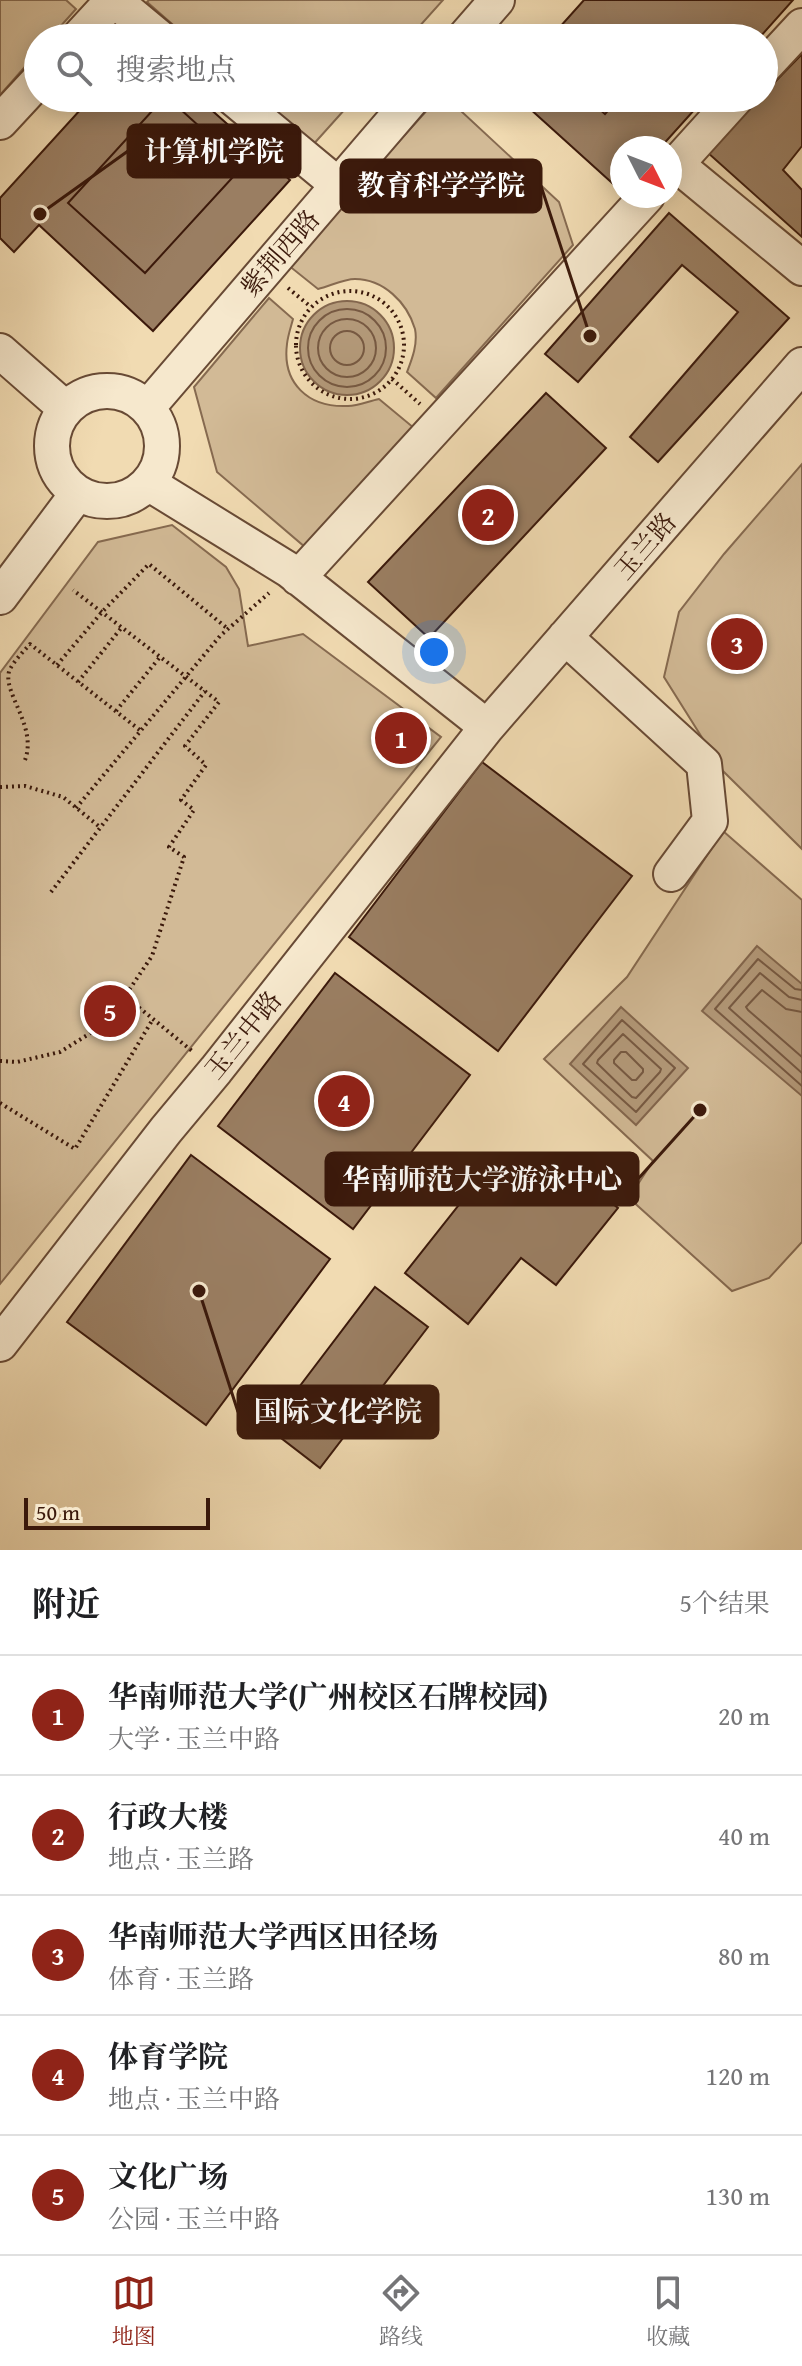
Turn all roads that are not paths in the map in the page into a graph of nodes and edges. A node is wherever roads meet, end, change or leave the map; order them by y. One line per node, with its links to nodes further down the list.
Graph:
1 (113, 0): 3 (street); 4 (street)
2 (497, 0): 5 (street)
3 (91, 24)
4 (143, 24)
5 (476, 24)
6 (802, 26): 7 (street)
7 (778, 52)
8 (24, 96): 12 (street)
9 (250, 112): 15 (street)
10 (401, 112): 15 (street, 紫荆西路)
11 (723, 112): 13 (street)
12 (0, 122)
13 (682, 158)
14 (682, 175): 17 (street)
15 (338, 185): 20 (street, 紫荆西路)
16 (636, 208): 24 (street)
17 (802, 268)
18 (0, 351): 21 (street)
19 (802, 365): 26 (street, 玉兰路)
20 (148, 407): 21 (street); 22 (street)
21 (66, 409): 23 (street)
22 (148, 483): 23 (street); 24 (street)
23 (78, 493): 25 (street)
24 (293, 574): 27 (street)
25 (0, 597)
26 (565, 637): 27 (street, 玉兰路); 28 (street)
27 (487, 727): 29 (street, 玉兰中路)
28 (671, 874)
29 (0, 1344)

